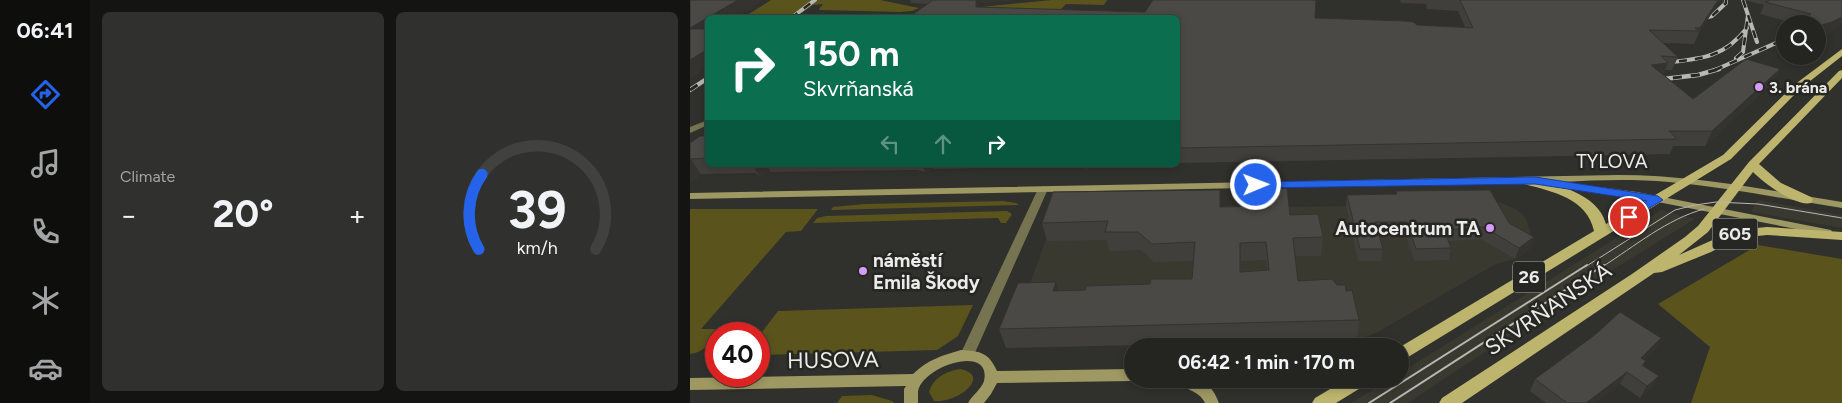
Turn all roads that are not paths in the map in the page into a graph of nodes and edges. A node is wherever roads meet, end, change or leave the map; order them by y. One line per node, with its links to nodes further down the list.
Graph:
1 (1842, 52): 7 (main road, 26)
2 (1842, 73): 5 (main road, SKVRŇANSKÁ)
3 (705, 123): 4 (street)
4 (690, 130)
5 (1753, 164): 8 (main road, SKVRŇANSKÁ); 12 (main road)
6 (1529, 180): 7 (street, TYLOVA); 9 (street, TYLOVA); 11 (street, TYLOVA); 15 (main road)
7 (1688, 181): 8 (street, TYLOVA); 11 (main road, 26)
8 (1734, 187): 12 (street, TYLOVA); 14 (main road, SKVRŇANSKÁ)
9 (1043, 189): 10 (street, TYLOVA); 19 (street)
10 (690, 196)
11 (1658, 200): 14 (street, TYLOVA); 15 (main road, SKVRŇANSKÁ / 26)
12 (1807, 200): 13 (street, TYLOVA)
13 (1842, 205)
14 (1717, 212): 16 (street, TYLOVA); 17 (main road, SKVRŇANSKÁ)
15 (1601, 234): 18 (main road, SKVRŇANSKÁ / 26)
16 (1842, 236): 17 (main road, 605)
17 (1637, 278): 30 (main road, SKVRŇANSKÁ)
18 (1409, 349)
19 (967, 355): 21 (street); 22 (street)
20 (1124, 374): 21 (street)
21 (992, 377): 27 (street)
22 (917, 380): 23 (street, HUSOVA); 26 (street)
23 (690, 384)
24 (1201, 388): 28 (street)
25 (1345, 388): 29 (main road)
26 (911, 403)
27 (975, 403)
28 (1212, 403)
29 (1321, 403)
30 (1448, 403)

